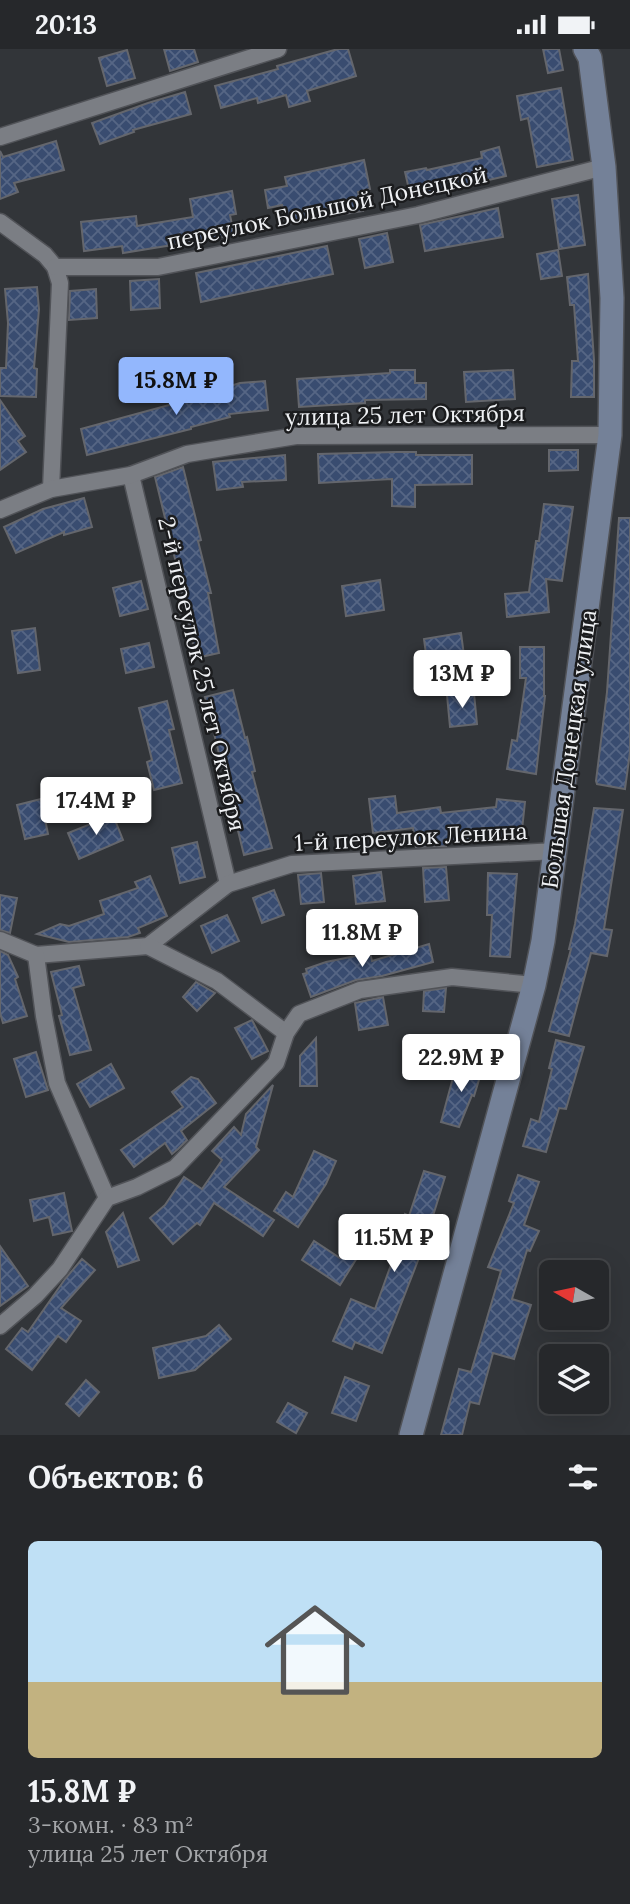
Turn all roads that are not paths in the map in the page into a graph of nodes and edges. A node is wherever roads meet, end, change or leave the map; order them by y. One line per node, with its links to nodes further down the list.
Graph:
1 (278, 49): 3 (street)
2 (585, 49): 4 (street, Большая Донецкая улица)
3 (0, 137)
4 (604, 167): 6 (street, переулок Большой Донецкой); 7 (street, Большая Донецкая улица)
5 (0, 222): 6 (street)
6 (55, 267): 9 (street)
7 (610, 435): 8 (street, улица 25 лет Октября); 11 (street, Большая Донецкая улица)
8 (131, 475): 9 (street, улица 25 лет Октября); 12 (street, 2-й переулок 25 лет Октября)
9 (51, 489): 10 (street, улица 25 лет Октября)
10 (0, 510)
11 (557, 851): 12 (street, 1-й переулок Ленина); 16 (street, Большая Донецкая улица)
12 (228, 884): 14 (street, 1-й переулок Ленина)
13 (0, 940): 15 (street)
14 (148, 946): 15 (street); 17 (street)
15 (36, 955): 18 (street)
16 (534, 985): 17 (street); 20 (street, Большая Донецкая улица)
17 (286, 1033): 18 (street)
18 (107, 1198): 19 (street)
19 (0, 1326)
20 (411, 1435)

